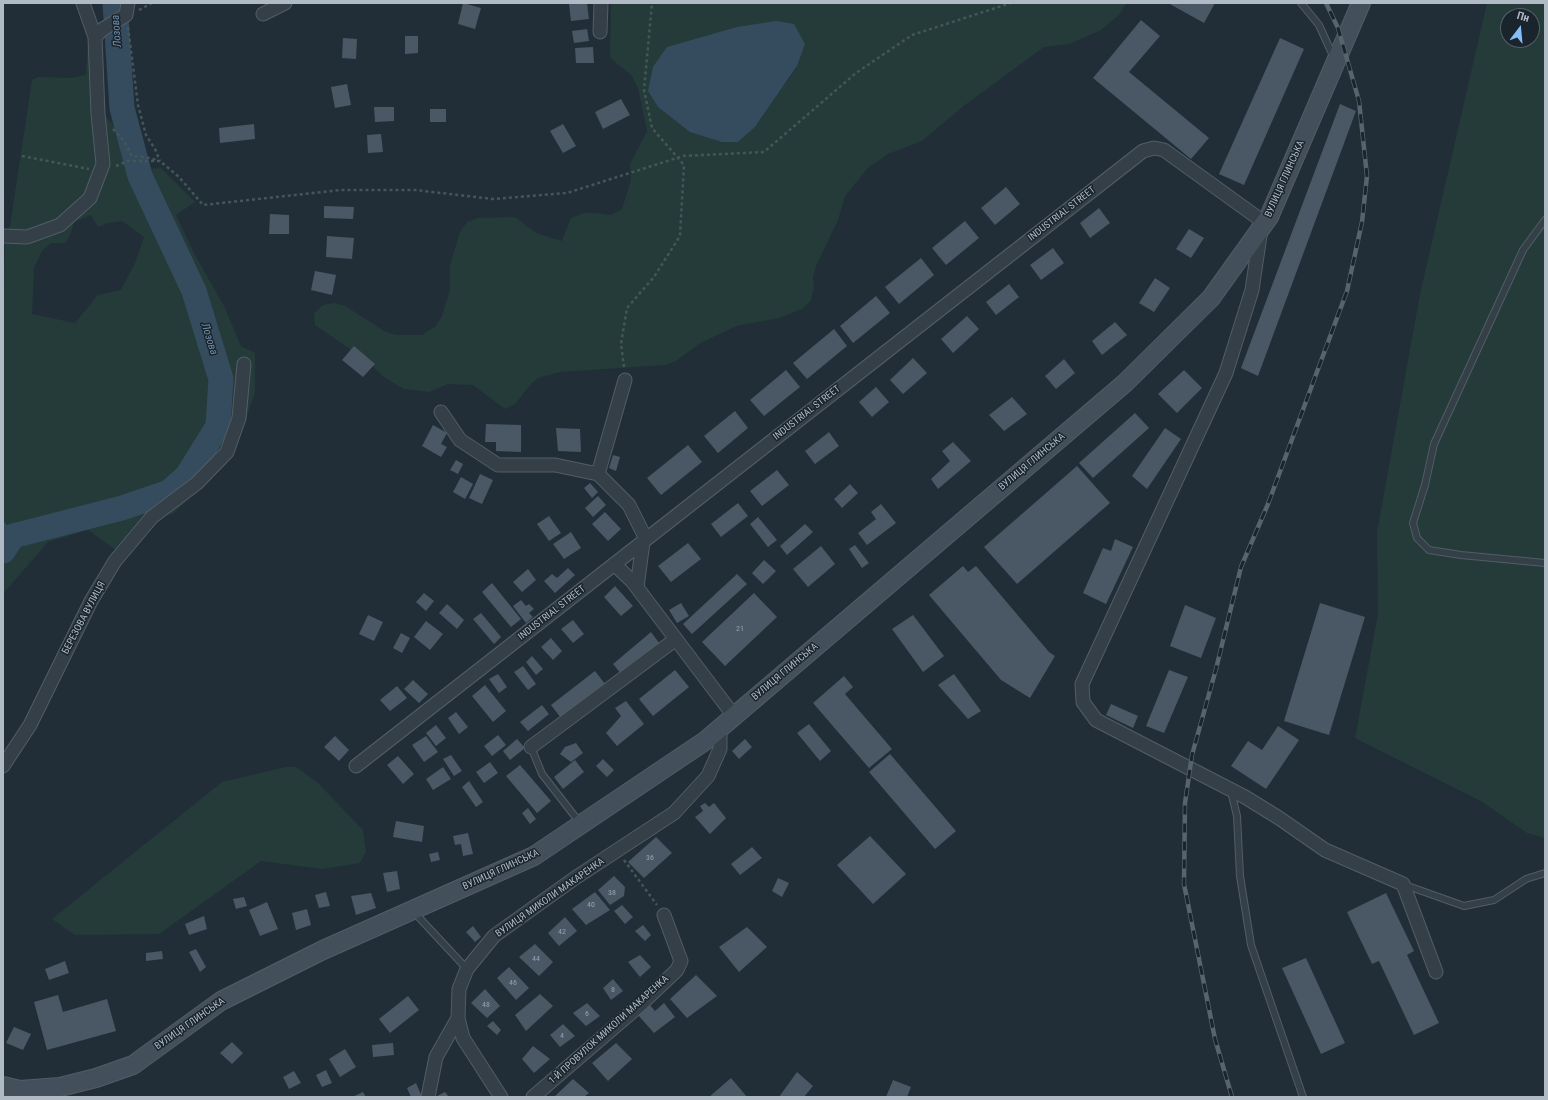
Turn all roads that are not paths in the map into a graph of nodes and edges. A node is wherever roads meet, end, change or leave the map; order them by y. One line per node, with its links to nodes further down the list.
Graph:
1 (285, 3): 6 (street)
2 (601, 3): 8 (street)
3 (1301, 3): 10 (lane)
4 (1361, 3): 10 (main road, ВУЛИЦЯ ГЛИНСЬКА)
5 (83, 4): 9 (street)
6 (263, 14)
7 (121, 15): 9 (street)
8 (600, 32)
9 (95, 37): 13 (street)
10 (1336, 61): 12 (main road, ВУЛИЦЯ ГЛИНСЬКА)
11 (1545, 220): 19 (lane)
12 (1263, 226): 18 (street, INDUSTRIAL STREET); 23 (main road, ВУЛИЦЯ ГЛИНСЬКА); 28 (street)
13 (3, 236)
14 (244, 364): 26 (street, БЕРЕЗОВА ВУЛИЦЯ)
15 (626, 380): 17 (street)
16 (441, 412): 17 (street)
17 (598, 474): 18 (street)
18 (645, 541): 20 (street, INDUSTRIAL STREET); 21 (street)
19 (1545, 563)
20 (614, 564): 21 (street); 27 (street, INDUSTRIAL STREET)
21 (637, 587): 22 (street)
22 (676, 639): 23 (street); 25 (street)
23 (734, 716): 24 (main road, ВУЛИЦЯ ГЛИНСЬКА)
24 (720, 728): 29 (main road, ВУЛИЦЯ ГЛИНСЬКА); 34 (street, ВУЛИЦЯ МИКОЛИ МАКАРЕНКА)
25 (531, 747): 29 (lane)
26 (3, 766)
27 (356, 766)
28 (1230, 789): 31 (street); 41 (lane)
29 (581, 824): 32 (main road, ВУЛИЦЯ ГЛИНСЬКА)
30 (1545, 873): 31 (lane)
31 (1403, 884): 35 (street)
32 (412, 910): 34 (lane); 37 (main road, ВУЛИЦЯ ГЛИНСЬКА)
33 (664, 915): 40 (street, 1-Й ПРОВУЛОК МИКОЛИ МАКАРЕНКА)
34 (467, 969): 36 (street, ВУЛИЦЯ МИКОЛИ МАКАРЕНКА)
35 (1436, 972)
36 (458, 1018): 38 (street); 39 (street, ВУЛИЦЯ МИКОЛИ МАКАРЕНКА)
37 (3, 1086)
38 (428, 1097)
39 (501, 1097)
40 (534, 1097)
41 (1303, 1097)

